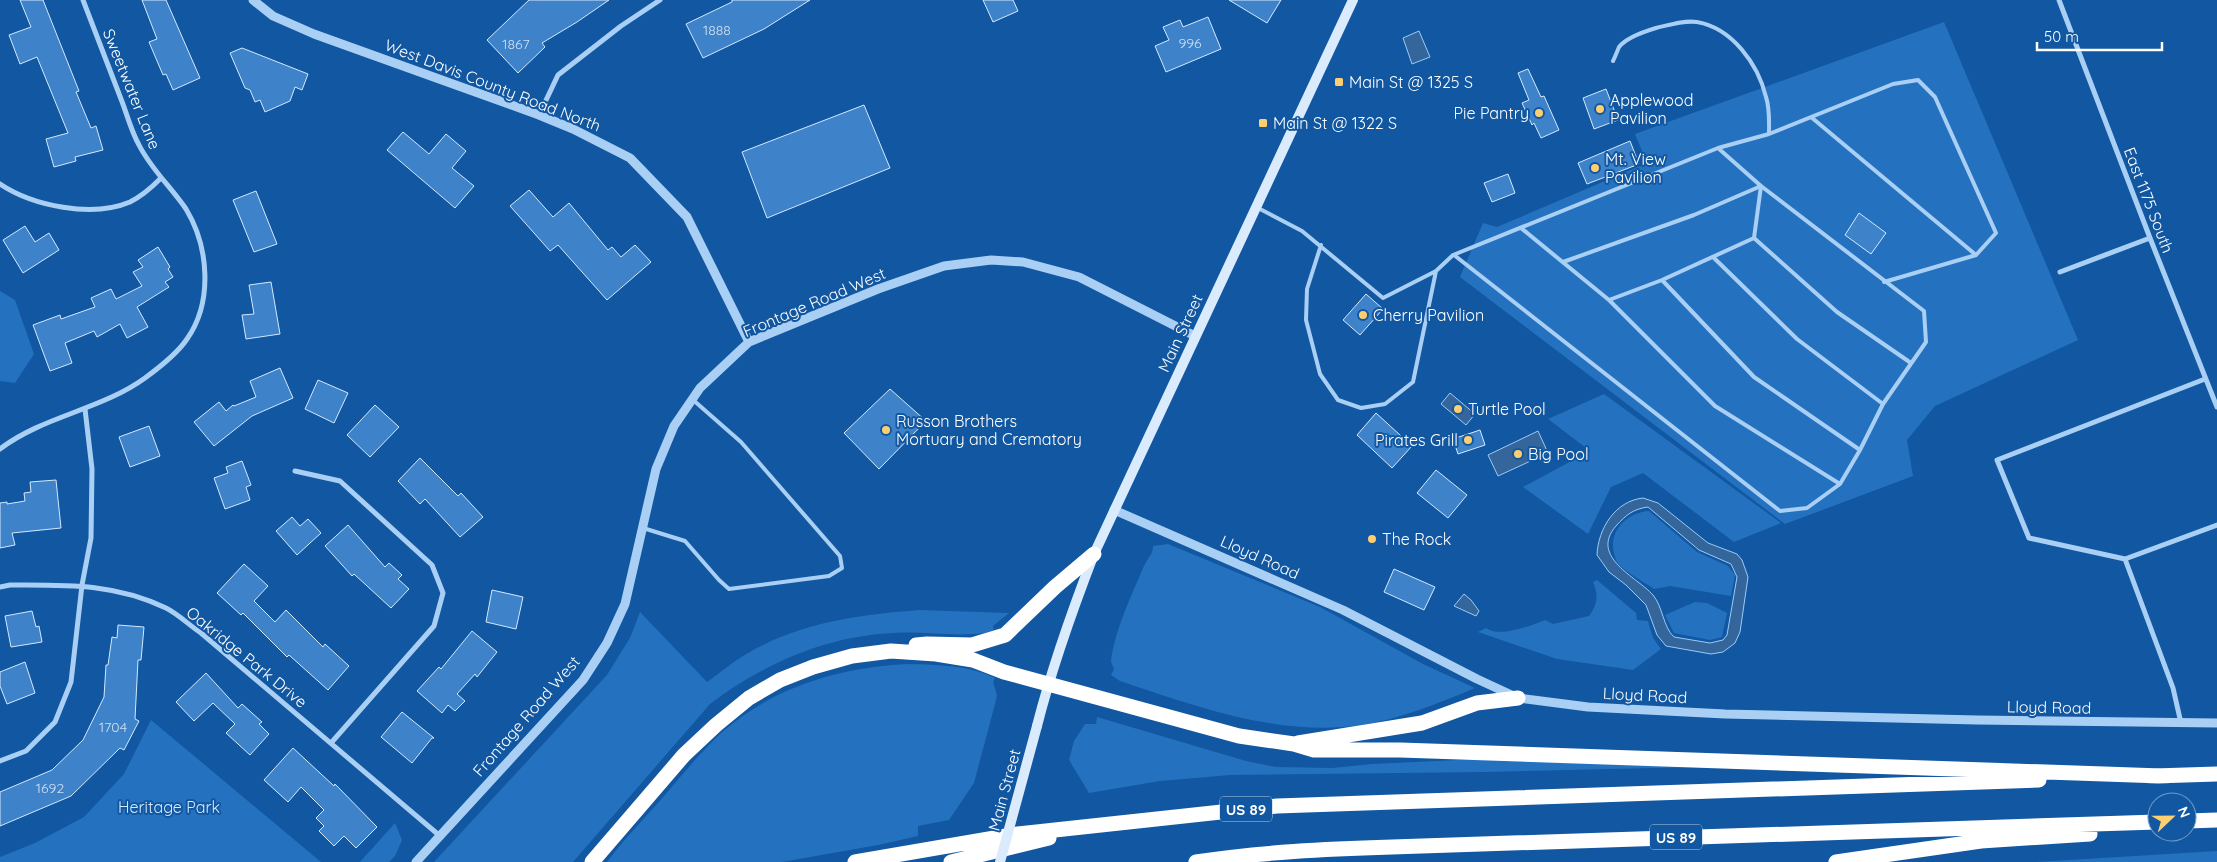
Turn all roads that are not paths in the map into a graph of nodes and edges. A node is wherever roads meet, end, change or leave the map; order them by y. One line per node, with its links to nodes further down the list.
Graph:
1 (83, 0): 11 (street, Sweetwater Lane)
2 (253, 0): 7 (street, West Davis County Road North)
3 (660, 0): 7 (street)
4 (1353, 0): 14 (main road, Main Street)
5 (2059, 0): 17 (street, East 1175 South)
6 (1613, 61): 9 (lane)
7 (539, 115): 29 (street, West Davis County Road North)
8 (1811, 117): 9 (lane); 20 (lane); 20 (lane)
9 (1769, 134): 10 (lane)
10 (1718, 148): 13 (lane); 15 (lane)
11 (160, 178): 12 (street); 35 (street, Sweetwater Lane)
12 (0, 184)
13 (1760, 186): 16 (lane); 22 (lane); 26 (lane)
14 (1256, 207): 18 (lane); 28 (main road, Main Street)
15 (1521, 228): 19 (lane); 22 (lane)
16 (1754, 238): 21 (lane); 30 (lane)
17 (2150, 238): 24 (street); 31 (street, East 1175 South)
18 (1321, 245): 23 (lane); 23 (lane)
19 (1454, 255): 23 (lane); 39 (lane)
20 (1976, 255): 26 (lane)
21 (1713, 257): 25 (lane); 33 (lane)
22 (1563, 262): 27 (lane)
23 (1436, 271)
24 (2060, 272)
25 (1662, 280): 27 (lane); 37 (lane)
26 (1884, 282): 30 (lane)
27 (1609, 300): 39 (lane)
28 (1195, 336): 29 (street, Frontage Road West); 40 (main road, Main Street)
29 (749, 342): 32 (street, Frontage Road West)
30 (1912, 362): 33 (lane)
31 (2205, 379): 34 (street, East 1175 South); 44 (street)
32 (692, 399): 42 (street, Frontage Road West); 42 (lane)
33 (1884, 404): 37 (lane)
34 (2217, 407)
35 (85, 409): 36 (street, Sweetwater Lane); 45 (street)
36 (0, 449)
37 (1860, 450): 39 (lane)
38 (295, 471): 52 (street)
39 (1840, 484)
40 (1114, 510): 43 (main road, Main Street); 49 (street, Lloyd Road)
41 (2217, 525): 44 (street)
42 (642, 528): 62 (street, Frontage Road West)
43 (1094, 554): 47 (highway); 48 (main road, Main Street)
44 (2125, 559): 51 (street)
45 (82, 585): 46 (street, Oakridge Park Drive); 52 (street, Oakridge Park Drive); 54 (street)
46 (0, 587)
47 (904, 652): 48 (highway); 64 (highway)
48 (1048, 684): 53 (highway); 67 (main road, Main Street, bridge)
49 (1518, 698): 51 (street, Lloyd Road); 53 (highway)
50 (2217, 723): 51 (street, Lloyd Road)
51 (2181, 724)
52 (331, 743): 62 (street, Oakridge Park Drive)
53 (1294, 744): 56 (highway)
54 (0, 761)
55 (2217, 774): 56 (highway, US 89)
56 (2162, 776): 60 (highway, US 89)
57 (2216, 820): 58 (highway)
58 (2197, 821)
59 (2147, 822): 68 (highway, US 89)
60 (1111, 825): 65 (highway); 66 (highway, US 89)
61 (2147, 828): 69 (highway)
62 (440, 836): 63 (street, Frontage Road West)
63 (416, 862)
64 (592, 862)
65 (854, 862)
66 (951, 862)
67 (1000, 862)
68 (1196, 862)
69 (1836, 862)

